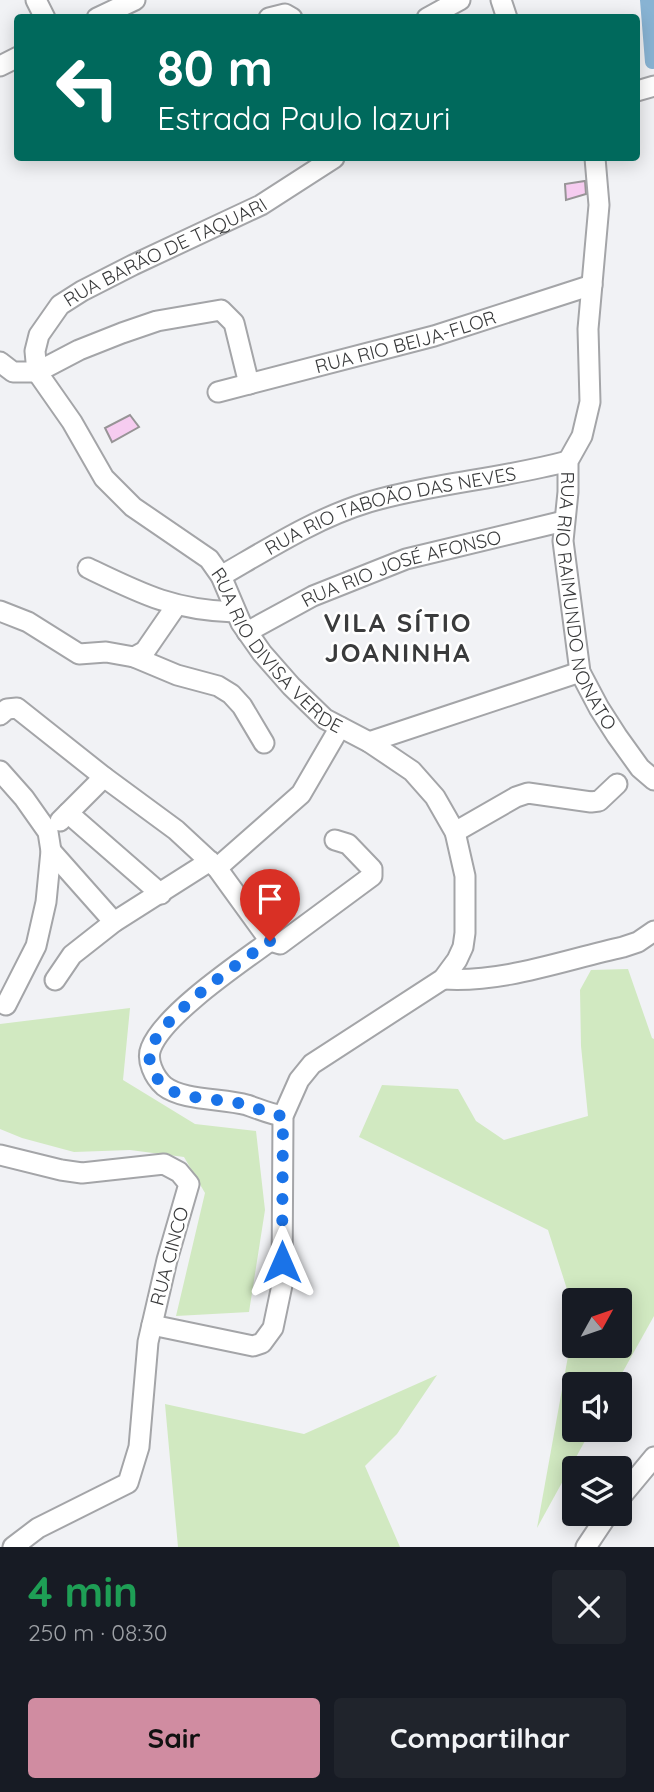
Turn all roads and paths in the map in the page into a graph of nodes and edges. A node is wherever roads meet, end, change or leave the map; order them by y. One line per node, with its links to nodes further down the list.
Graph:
1 (135, 0): 3 (street)
2 (460, 0): 4 (street)
3 (105, 14)
4 (434, 14)
5 (329, 161): 9 (street, RUA BARÃO DE TAQUARI)
6 (595, 161): 7 (street, RUA RIO RAIMUNDO NONATO)
7 (592, 285): 10 (street, RUA RIO BEIJA-FLOR); 12 (street, RUA RIO RAIMUNDO NONATO)
8 (2, 369): 9 (street)
9 (37, 372): 10 (street); 15 (street, RUA RIO DIVISA VERDE)
10 (249, 384): 11 (street, RUA RIO BEIJA-FLOR)
11 (218, 392)
12 (568, 461): 13 (street, RUA RIO RAIMUNDO NONATO); 15 (street, RUA RIO TABOÃO DAS NEVES)
13 (564, 522): 19 (street, RUA RIO JOSÉ AFONSO); 21 (street, RUA RIO RAIMUNDO NONATO)
14 (88, 568): 16 (street)
15 (220, 576): 18 (street, RUA RIO DIVISA VERDE)
16 (176, 606): 18 (street); 20 (street)
17 (0, 611): 20 (street)
18 (234, 612): 19 (street, RUA RIO DIVISA VERDE)
19 (247, 632): 23 (street, RUA RIO DIVISA VERDE)
20 (134, 657): 25 (street)
21 (580, 672): 24 (street); 28 (street, RUA RIO RAIMUNDO NONATO)
22 (7, 710): 27 (street)
23 (340, 727): 24 (street, RUA RIO DIVISA VERDE); 34 (street)
24 (369, 742): 31 (street, RUA RIO DIVISA VERDE)
25 (264, 744)
26 (0, 771): 33 (street)
27 (104, 778): 30 (street); 34 (street)
28 (654, 780)
29 (617, 784): 31 (street)
30 (68, 813): 33 (street); 35 (street)
31 (455, 832): 39 (street, RUA RIO DIVISA VERDE)
32 (335, 840): 38 (street)
33 (50, 842): 36 (street); 41 (street)
34 (214, 865): 35 (street); 38 (street)
35 (161, 894): 36 (street)
36 (114, 922): 40 (street)
37 (653, 934): 39 (street)
38 (270, 941): 42 (street)
39 (443, 979): 42 (street)
40 (55, 980)
41 (6, 1005)
42 (283, 1116): 44 (street)
43 (0, 1155): 44 (street, RUA CINCO)
44 (152, 1325): 48 (street, RUA CINCO)
45 (654, 1457): 46 (street)
46 (632, 1484)
47 (600, 1526): 49 (street)
48 (13, 1547)
49 (586, 1547)

